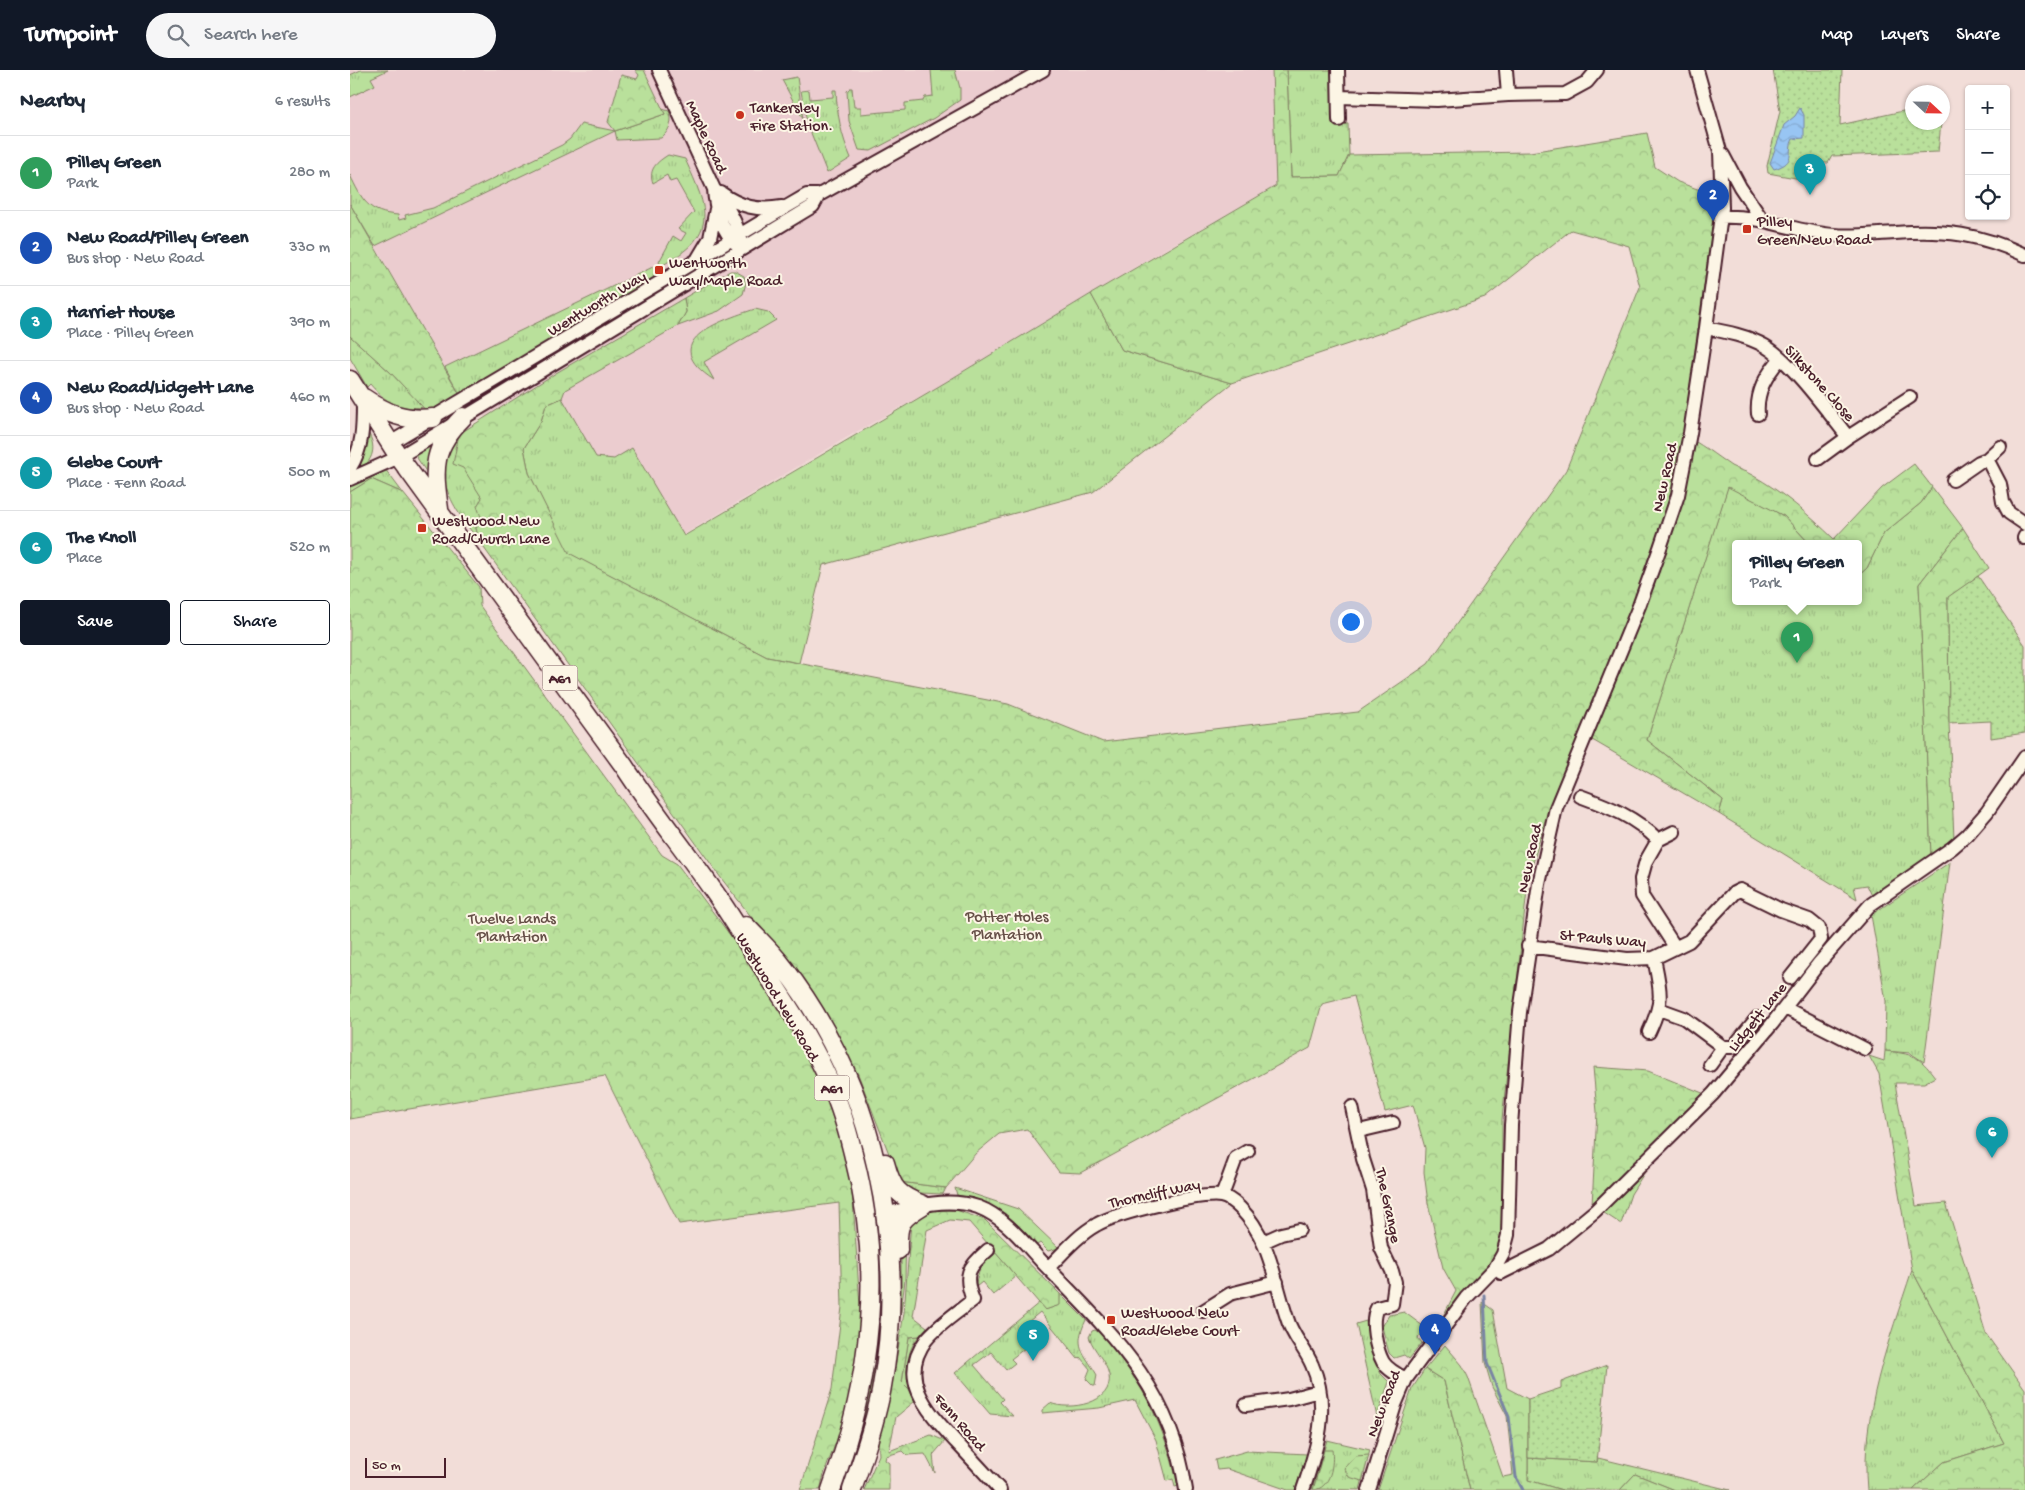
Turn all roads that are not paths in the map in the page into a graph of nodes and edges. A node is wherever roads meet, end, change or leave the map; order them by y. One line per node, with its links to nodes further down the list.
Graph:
1 (660, 70): 11 (street, Maple Road)
2 (1043, 70): 12 (street, Wentworth Way)
3 (1338, 70): 8 (street)
4 (1506, 70): 7 (street)
5 (1597, 70): 7 (street)
6 (1697, 70): 10 (street)
7 (1508, 95): 8 (street)
8 (1339, 97): 9 (street)
9 (1339, 120)
10 (1720, 151): 15 (street, New Road); 16 (street)
11 (714, 189): 13 (street); 14 (street, Maple Road); 17 (street, Maple Road)
12 (819, 195): 13 (street, Wentworth Way); 18 (street, Wentworth Way)
13 (788, 206): 17 (street, Wentworth Way)
14 (716, 209): 17 (street, Maple Road); 20 (street)
15 (1721, 217): 16 (street); 21 (street, New Road)
16 (1761, 218): 19 (street)
17 (735, 237): 18 (street, Maple Road); 20 (street, Wentworth Way)
18 (742, 250): 27 (street, Wentworth Way)
19 (2025, 255)
20 (696, 262): 28 (street, Wentworth Way)
21 (1706, 328): 22 (street, Silkstone Close); 44 (street, New Road)
22 (1781, 358): 26 (street); 29 (street, Silkstone Close)
23 (350, 380): 25 (highway, Westwood New Road / A61)
24 (1910, 397): 29 (street)
25 (361, 399): 28 (highway); 31 (highway, Westwood New Road / A61); 34 (street)
26 (1758, 414)
27 (463, 417): 31 (street, Wentworth Way); 37 (highway)
28 (433, 418): 31 (street, Wentworth Way)
29 (1848, 437): 32 (street, Silkstone Close)
30 (2000, 447): 33 (street)
31 (395, 450): 35 (street); 37 (highway, Westwood New Road / A61)
32 (1818, 459)
33 (1987, 459): 36 (street); 38 (street)
34 (350, 468)
35 (350, 479)
36 (1952, 480)
37 (439, 513): 43 (highway, Westwood New Road / A61)
38 (2025, 524)
39 (2025, 757): 48 (street, Lidgett Lane)
40 (1580, 796): 42 (street)
41 (1674, 832): 42 (street)
42 (1658, 840): 45 (street)
43 (712, 888): 56 (highway, Westwood New Road / A61); 61 (highway, Westwood New Road / A61)
44 (1528, 946): 46 (street, St Pauls Way); 68 (street, New Road)
45 (1675, 947): 46 (street, St Pauls Way); 47 (street, St Pauls Way)
46 (1654, 958): 49 (street)
47 (1790, 978)
48 (1784, 1008): 53 (street); 68 (street, Lidgett Lane)
49 (1659, 1009): 51 (street); 52 (street)
50 (1757, 1018): 52 (street)
51 (1649, 1032)
52 (1723, 1047): 54 (street)
53 (1865, 1049)
54 (1710, 1065)
55 (1352, 1107): 58 (street, The Grange)
56 (861, 1114): 62 (highway); 63 (highway, Westwood New Road / A61)
57 (1393, 1123): 58 (street)
58 (1358, 1131): 73 (street, The Grange)
59 (1248, 1151): 60 (street)
60 (1222, 1196): 65 (street, Thorncliff Way); 67 (street, Thorncliff Way)
61 (865, 1204): 63 (highway); 72 (highway, Westwood New Road / A61)
62 (923, 1205): 63 (street); 67 (street); 71 (highway)
63 (886, 1214): 71 (highway, Westwood New Road / A61); 72 (highway)
64 (1299, 1230): 65 (street)
65 (1263, 1242): 69 (street, Thorncliff Way)
66 (988, 1250): 78 (street, Fenn Road)
67 (1048, 1268): 79 (street)
68 (1495, 1268): 73 (street, New Road)
69 (1276, 1282): 70 (street); 74 (street, Thorncliff Way)
70 (1203, 1311)
71 (890, 1312): 77 (highway, Westwood New Road / A61)
72 (870, 1317): 76 (highway, Westwood New Road / A61)
73 (1406, 1379): 81 (street, New Road)
74 (1319, 1391): 75 (street); 80 (street, Thorncliff Way)
75 (1246, 1404)
76 (831, 1490)
77 (852, 1490)
78 (1000, 1490)
79 (1186, 1490)
80 (1303, 1490)
81 (1369, 1490)

